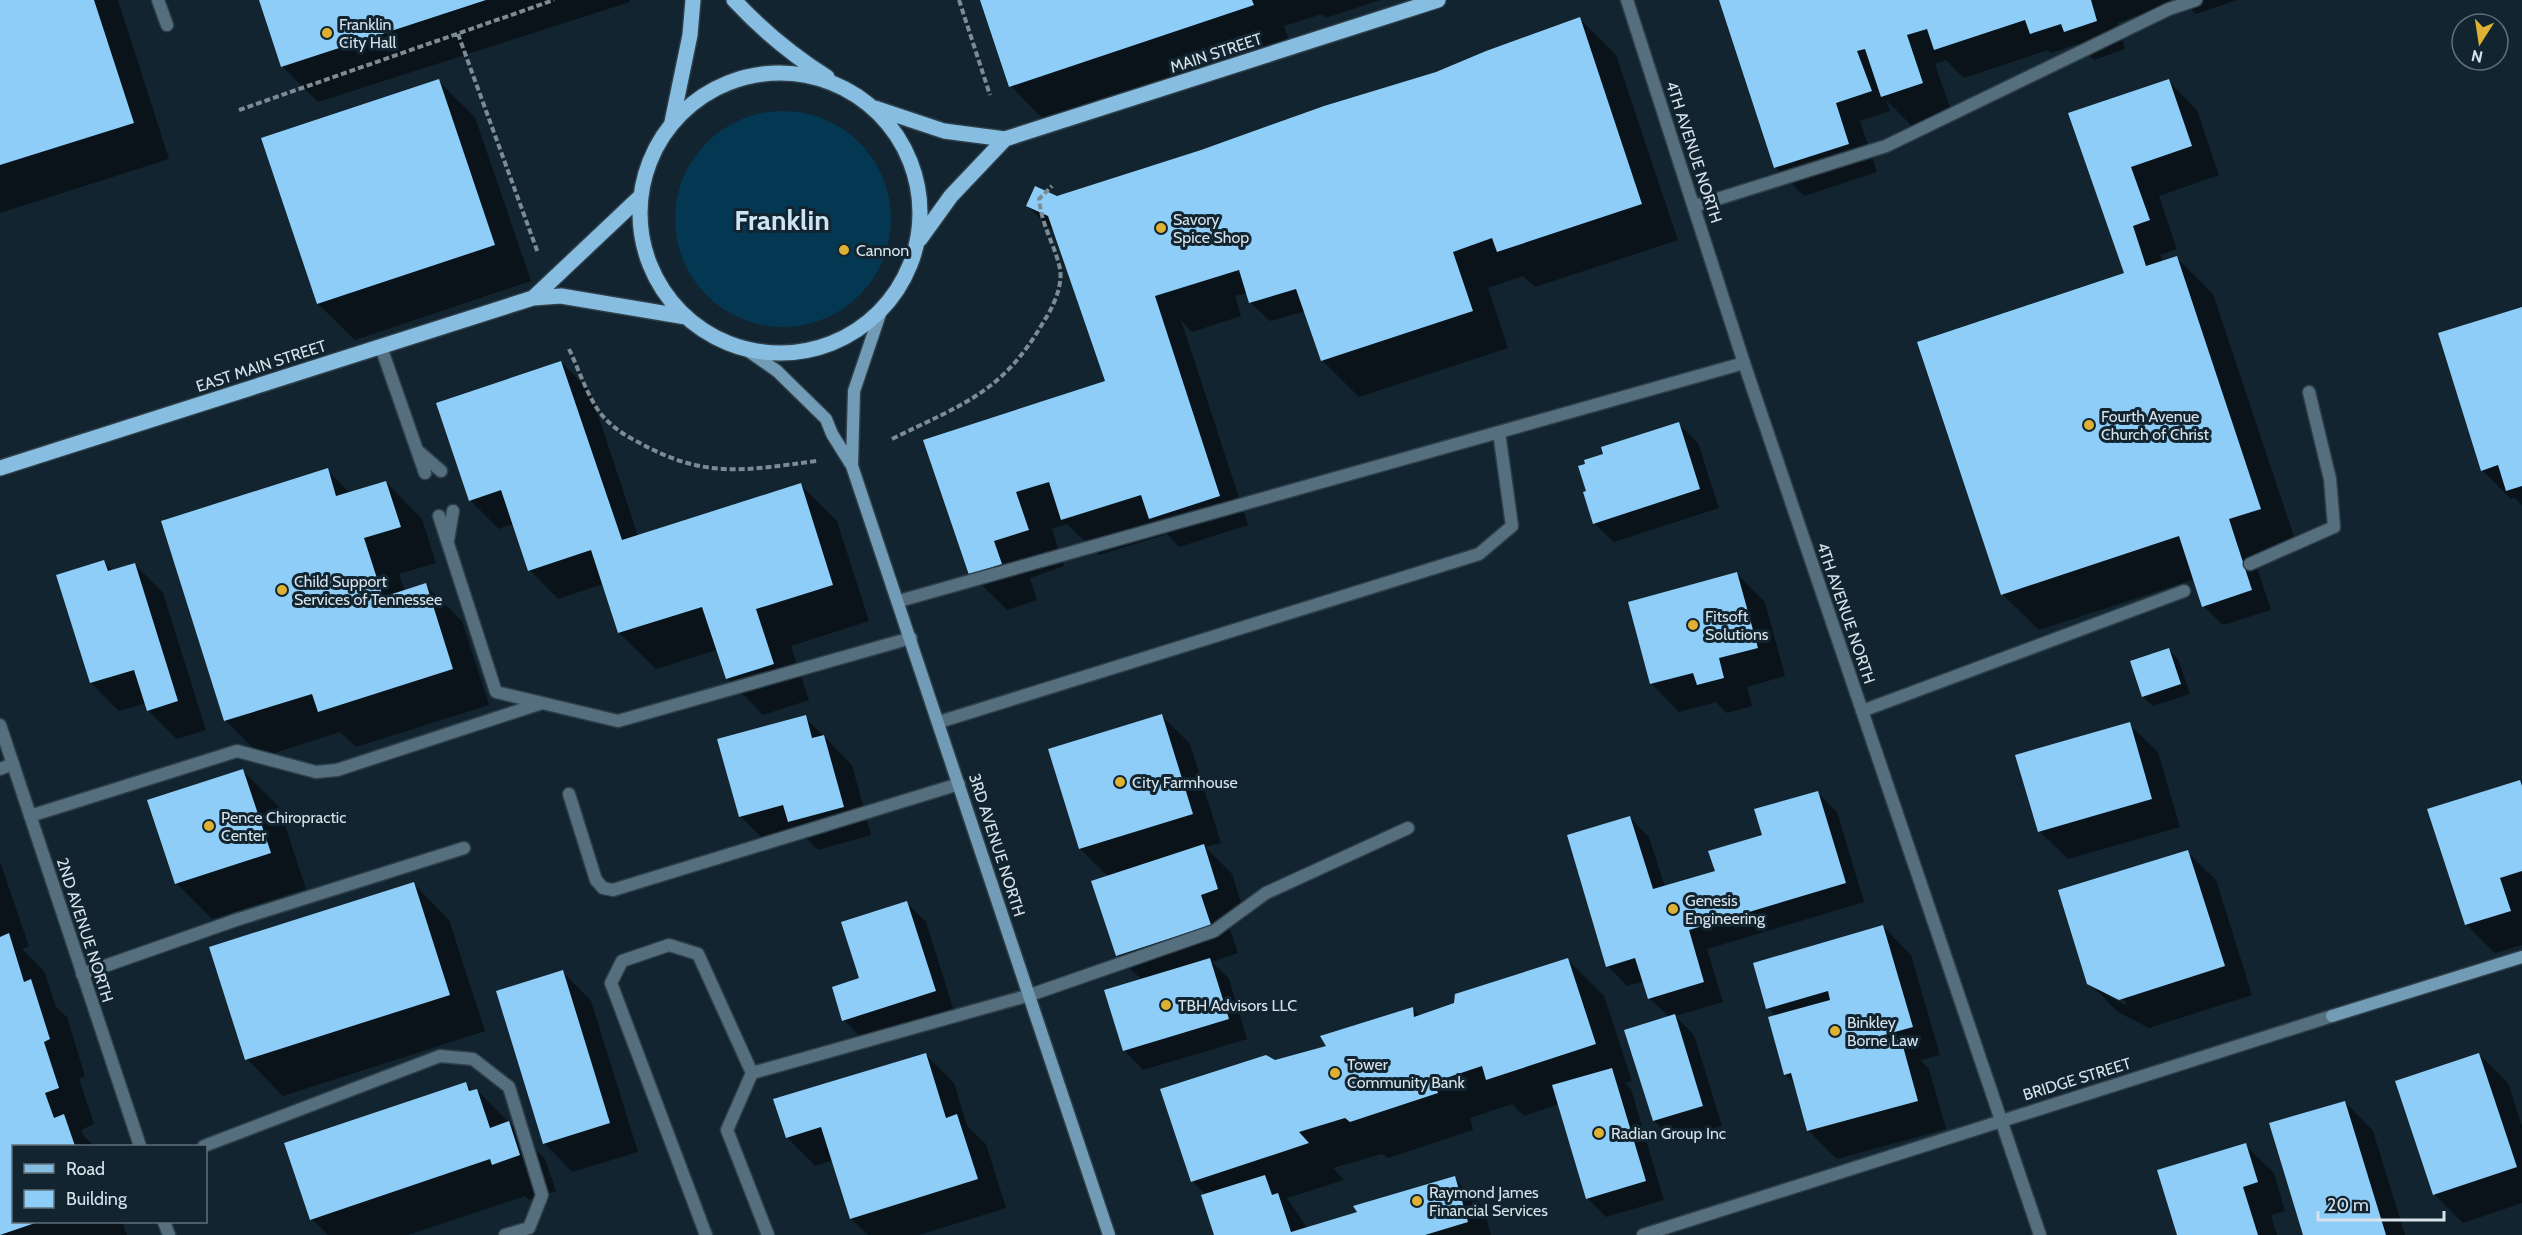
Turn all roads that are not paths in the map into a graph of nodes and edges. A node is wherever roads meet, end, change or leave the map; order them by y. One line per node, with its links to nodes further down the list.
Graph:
1 (158, 0): 7 (street)
2 (693, 0): 10 (main road)
3 (734, 0): 8 (main road)
4 (1438, 0): 11 (main road, MAIN STREET)
5 (1627, 0): 13 (street, 4TH AVENUE NORTH)
6 (2196, 0): 13 (street)
7 (167, 25)
8 (847, 91): 9 (main road); 10 (main road)
9 (870, 106): 11 (main road, MAIN STREET); 14 (main road)
10 (671, 125): 12 (main road)
11 (1005, 139): 14 (main road, MAIN STREET)
12 (641, 196): 15 (main road, EAST MAIN STREET); 17 (main road)
13 (1695, 206): 20 (street, 4TH AVENUE NORTH)
14 (917, 243): 16 (main road)
15 (533, 298): 17 (main road, EAST MAIN STREET); 18 (main road, EAST MAIN STREET)
16 (881, 311): 19 (main road); 24 (main road, 3RD AVENUE NORTH)
17 (686, 317): 19 (main road)
18 (381, 347): 23 (street); 25 (main road, EAST MAIN STREET)
19 (744, 348): 24 (main road, 3RD AVENUE NORTH)
20 (1744, 363): 22 (street); 36 (street, 4TH AVENUE NORTH)
21 (2309, 392): 31 (street)
22 (1499, 432): 33 (street); 37 (street)
23 (417, 450): 26 (street); 27 (street)
24 (852, 466): 33 (main road, 3RD AVENUE NORTH)
25 (0, 468)
26 (441, 471)
27 (425, 473)
28 (453, 511): 30 (street)
29 (440, 516): 30 (street)
30 (448, 544): 35 (street)
31 (2250, 564)
32 (2184, 591): 36 (street)
33 (898, 601): 34 (main road, 3RD AVENUE NORTH)
34 (911, 638): 35 (street); 37 (main road, 3RD AVENUE NORTH)
35 (542, 703): 43 (street)
36 (1862, 711): 51 (street, 4TH AVENUE NORTH)
37 (939, 722): 41 (main road, 3RD AVENUE NORTH)
38 (0, 725): 39 (street, 2ND AVENUE NORTH)
39 (13, 764): 40 (street); 43 (street, 2ND AVENUE NORTH)
40 (0, 769)
41 (959, 784): 42 (street); 48 (main road, 3RD AVENUE NORTH)
42 (569, 794)
43 (30, 816): 47 (street, 2ND AVENUE NORTH)
44 (1408, 828): 48 (street)
45 (464, 848): 47 (street)
46 (2522, 957): 49 (main road, BRIDGE STREET)
47 (82, 974): 52 (street, 2ND AVENUE NORTH)
48 (1030, 995): 50 (street); 57 (main road, 3RD AVENUE NORTH)
49 (2332, 1016): 51 (street, BRIDGE STREET)
50 (752, 1073): 55 (street); 56 (street)
51 (2000, 1120): 58 (street, BRIDGE STREET); 59 (street, 4TH AVENUE NORTH)
52 (140, 1145)
53 (207, 1145): 54 (street)
54 (505, 1235)
55 (706, 1235)
56 (768, 1235)
57 (1109, 1235)
58 (1643, 1235)
59 (2040, 1235)

